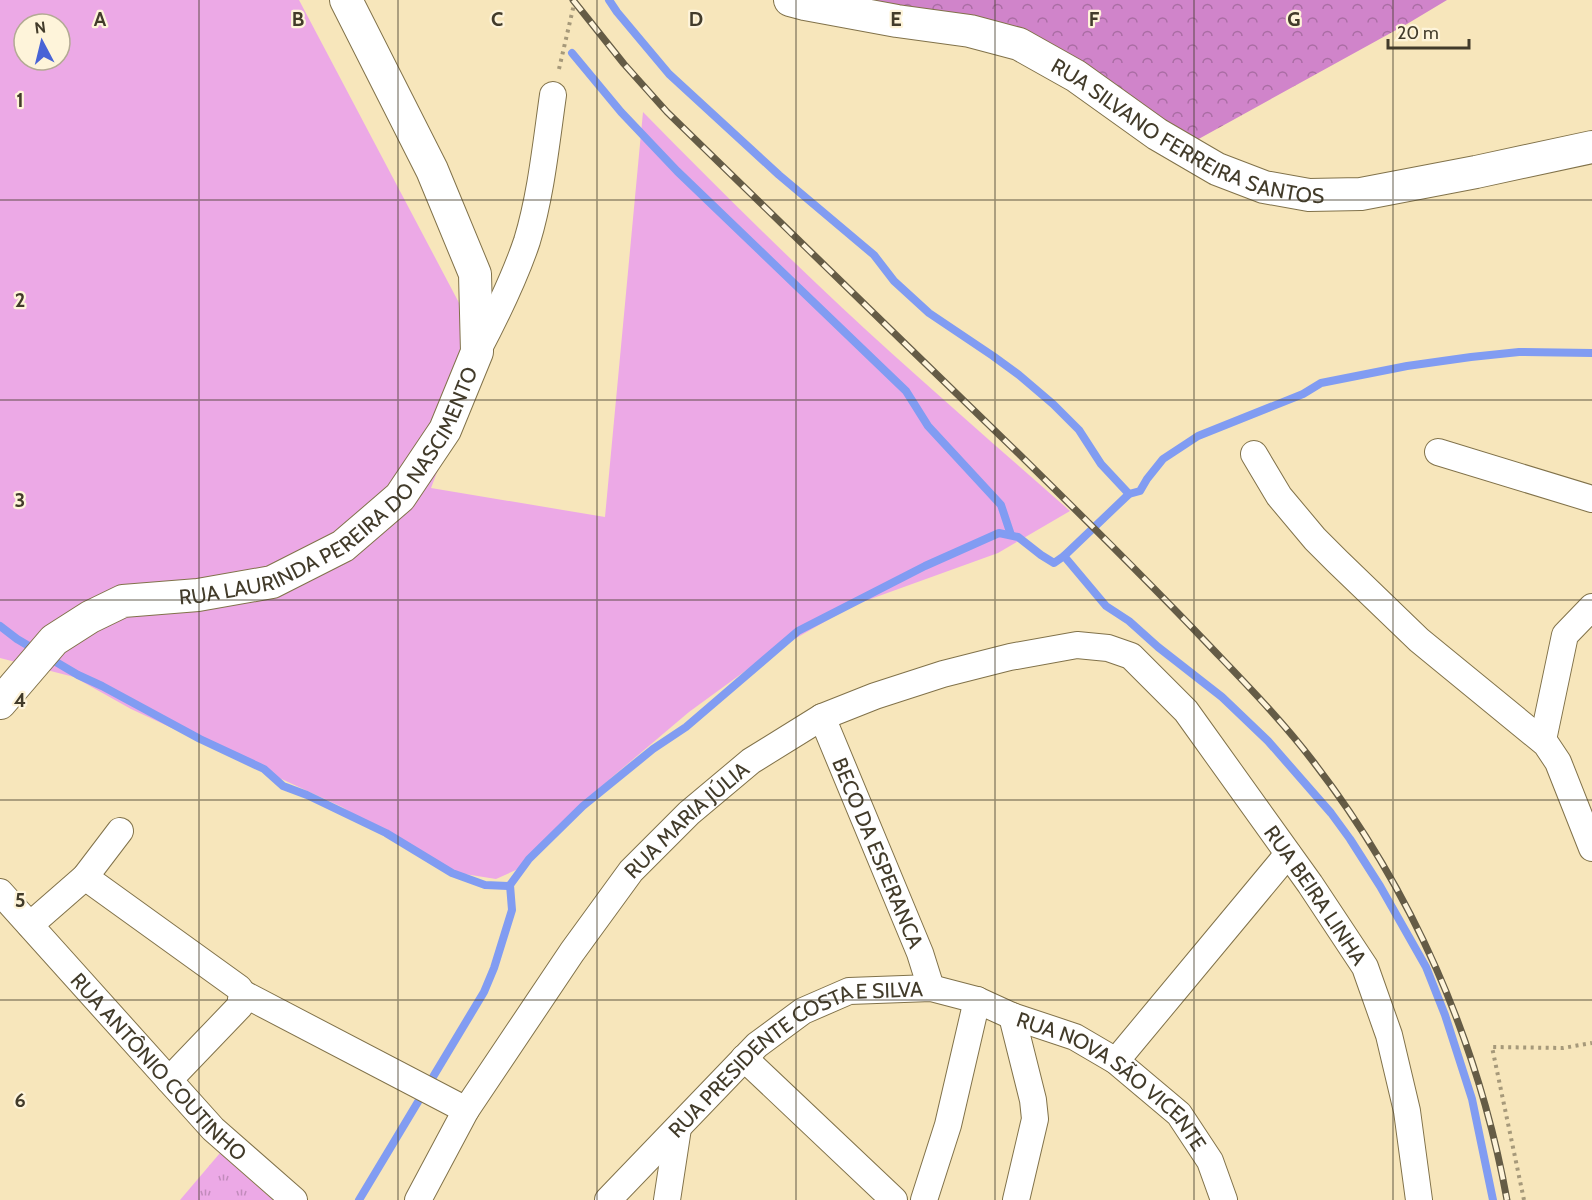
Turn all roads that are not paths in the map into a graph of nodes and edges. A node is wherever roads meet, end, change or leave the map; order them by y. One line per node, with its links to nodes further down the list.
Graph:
1 (346, 0): 5 (street, RUA LAURINDA PEREIRA DO NASCIMENTO)
2 (790, 0): 4 (street, RUA SILVANO FERREIRA SANTOS)
3 (553, 95): 5 (street)
4 (1592, 147)
5 (477, 351): 11 (street, RUA LAURINDA PEREIRA DO NASCIMENTO)
6 (1438, 452): 8 (street)
7 (1254, 454): 13 (street)
8 (1592, 500)
9 (1592, 607): 13 (street)
10 (1108, 648): 12 (street, RUA MARIA JÚLIA); 16 (street, RUA BEIRA LINHA)
11 (0, 703)
12 (822, 717): 20 (street, BECO DA ESPERANCA); 27 (street, RUA MARIA JÚLIA)
13 (1543, 740): 15 (street)
14 (120, 831): 17 (street)
15 (1592, 848)
16 (1288, 854): 25 (street); 37 (street, RUA BEIRA LINHA)
17 (85, 877): 19 (street); 21 (street)
18 (0, 892): 19 (street, RUA ANTÔNIO COUTINHO)
19 (30, 925): 26 (street, RUA ANTÔNIO COUTINHO)
20 (931, 988): 22 (street, RUA PRESIDENTE COSTA E SILVA); 24 (street, RUA PRESIDENTE COSTA E SILVA)
21 (242, 993): 26 (street); 27 (street)
22 (977, 1000): 23 (street, RUA PRESIDENTE COSTA E SILVA); 34 (street)
23 (1012, 1016): 25 (street, RUA NOVA SÃO VICENTE); 35 (street, RUA NOVA SÃO VICENTE)
24 (744, 1059): 28 (street, RUA PRESIDENTE COSTA E SILVA); 33 (street)
25 (1116, 1061): 36 (street, RUA NOVA SÃO VICENTE)
26 (169, 1080): 29 (street, RUA ANTÔNIO COUTINHO)
27 (466, 1110): 30 (street, RUA MARIA JÚLIA)
28 (678, 1128): 31 (street, RUA PRESIDENTE COSTA E SILVA); 32 (street)
29 (294, 1200)
30 (418, 1200)
31 (608, 1200)
32 (667, 1200)
33 (894, 1200)
34 (924, 1200)
35 (1016, 1200)
36 (1224, 1200)
37 (1419, 1200)

